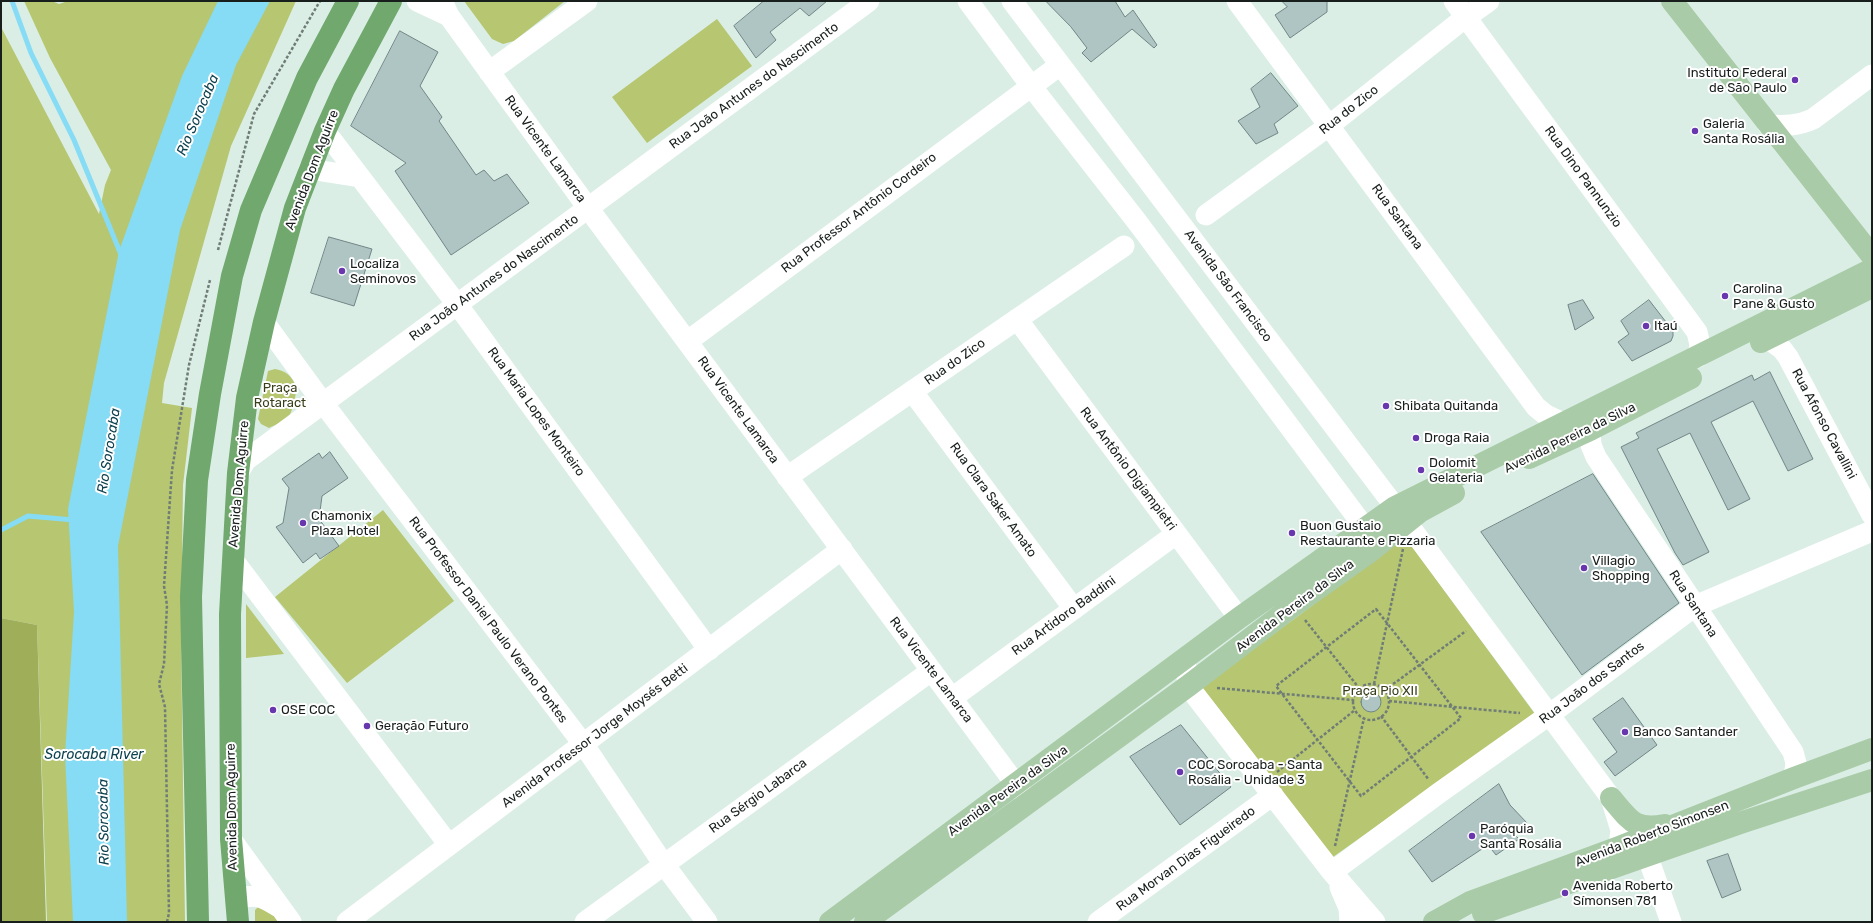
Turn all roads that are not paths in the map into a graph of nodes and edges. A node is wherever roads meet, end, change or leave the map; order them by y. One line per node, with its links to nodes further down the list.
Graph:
1 (348, 1): 79 (highway)
2 (392, 1): 20 (highway, Avenida Dom Aguirre)
3 (416, 1): 12 (street, Rua Vicente Lamarca)
4 (587, 1): 15 (street)
5 (869, 1): 23 (street, Rua João Antunes do Nascimento)
6 (968, 1): 17 (street)
7 (1012, 1): 14 (street, Avenida São Francisco)
8 (1237, 1): 18 (street, Rua Santana)
9 (1454, 1): 13 (street, Rua Dino Pannunzio)
10 (1488, 1): 13 (street, Rua do Zico)
11 (1672, 1): 19 (main road)
12 (446, 9): 15 (street, Rua Vicente Lamarca)
13 (1466, 17): 18 (street, Rua do Zico); 38 (street, Rua Dino Pannunzio)
14 (1060, 65): 17 (street); 25 (street, Avenida São Francisco)
15 (490, 72): 23 (street, Rua Vicente Lamarca)
16 (1872, 75): 19 (street)
17 (1031, 86): 26 (street); 37 (street, Rua Professor Antônio Cordeiro)
18 (1330, 125): 24 (street, Rua do Zico); 41 (street, Rua Santana)
19 (1768, 125): 30 (main road)
20 (325, 131): 21 (highway, Avenida Dom Aguirre); 22 (street, Rua Maria Lopes Monteiro)
21 (309, 169): 22 (street); 35 (highway, Avenida Dom Aguirre)
22 (360, 177): 33 (street, Rua Maria Lopes Monteiro)
23 (588, 208): 33 (street, Rua João Antunes do Nascimento); 37 (street, Rua Vicente Lamarca)
24 (1206, 215): 25 (street, Rua do Zico); 27 (street, Rua do Zico)
25 (1179, 221): 27 (street, Avenida São Francisco)
26 (1138, 223): 28 (street); 29 (street, Rua do Zico)
27 (1194, 241): 46 (street, Avenida São Francisco)
28 (1153, 243): 29 (street, Rua do Zico); 47 (street)
29 (1124, 246): 34 (street, Rua do Zico)
30 (1872, 256)
31 (1872, 269): 38 (main road, Avenida Pereira da Silva)
32 (1872, 287): 36 (main road, Avenida Pereira da Silva)
33 (457, 305): 40 (street, Rua João Antunes do Nascimento); 55 (street, Rua Maria Lopes Monteiro)
34 (1017, 319): 39 (street, Rua do Zico); 49 (street, Rua Antônio Digiampietri)
35 (264, 322): 40 (street, Rua Professor Daniel Paulo Verano Pontes); 43 (highway, Avenida Dom Aguirre)
36 (1768, 339): 42 (main road, Avenida Pereira da Silva); 45 (street, Rua Afonso Cavallini)
37 (688, 341): 44 (street, Rua Vicente Lamarca)
38 (1698, 357): 41 (main road, Avenida Pereira da Silva)
39 (912, 391): 44 (street, Rua do Zico); 53 (street, Rua Clara Saker Amato)
40 (323, 403): 43 (street, Rua João Antunes do Nascimento); 61 (street, Rua Professor Daniel Paulo Verano Pontes)
41 (1565, 424): 46 (main road, Avenida Pereira da Silva)
42 (1590, 430): 46 (main road, Avenida Pereira da Silva); 52 (street, Rua Santana)
43 (238, 473): 51 (highway, Avenida Dom Aguirre)
44 (787, 477): 50 (street, Rua Vicente Lamarca)
45 (1872, 515)
46 (1402, 516): 47 (main road, Avenida Pereira da Silva); 58 (main road, Avenida Pereira da Silva); 60 (street)
47 (1365, 528): 54 (main road, Avenida Pereira da Silva)
48 (1872, 531): 52 (street, Rua João dos Santos)
49 (1176, 534): 53 (street, Rua Artidoro Baddini); 54 (street, Rua Antônio Digiampietri)
50 (842, 549): 55 (street, Avenida Professor Jorge Moysés Betti); 57 (street, Rua Vicente Lamarca)
51 (234, 560): 70 (highway, Avenida Dom Aguirre); 71 (street)
52 (1695, 606): 60 (street, Rua João dos Santos); 63 (street, Rua Santana)
53 (1074, 609): 59 (street, Rua Artidoro Baddini)
54 (1239, 618): 56 (main road, Avenida Pereira da Silva)
55 (709, 650): 61 (street, Avenida Professor Jorge Moysés Betti)
56 (1186, 659): 58 (street); 66 (main road, Avenida Pereira da Silva)
57 (931, 671): 59 (street, Rua Vicente Lamarca); 74 (street, Rua Sérgio Labarca)
58 (1188, 686): 65 (street); 66 (main road, Avenida Pereira da Silva)
59 (952, 698): 66 (street, Rua Vicente Lamarca)
60 (1549, 715): 67 (street); 75 (street, Rua João dos Santos)
61 (584, 745): 71 (street, Avenida Professor Jorge Moysés Betti); 74 (street, Rua Professor Daniel Paulo Verano Pontes)
62 (1872, 749): 63 (main road, Avenida Roberto Simonsen)
63 (1794, 778): 68 (main road, Avenida Roberto Simonsen); 69 (main road)
64 (1872, 780): 69 (main road, Avenida Roberto Simonsen)
65 (1268, 789): 75 (street); 86 (street, Rua Morvan Dias Figueiredo)
66 (1022, 793): 84 (main road, Avenida Pereira da Silva); 85 (main road, Avenida Pereira da Silva)
67 (1611, 798): 68 (main road); 72 (street)
68 (1686, 822): 72 (main road, Avenida Roberto Simonsen); 73 (main road)
69 (1743, 822): 73 (main road, Avenida Roberto Simonsen)
70 (231, 839): 76 (highway, Avenida Dom Aguirre); 78 (street)
71 (449, 846): 81 (street, Avenida Professor Jorge Moysés Betti)
72 (1619, 847): 77 (main road); 89 (main road, Avenida Roberto Simonsen)
73 (1647, 855): 77 (main road, Avenida Roberto Simonsen); 91 (street)
74 (664, 864): 82 (street, Rua Sérgio Labarca); 83 (street, Rua Professor Daniel Paulo Verano Pontes)
75 (1332, 872): 87 (street); 88 (street)
76 (237, 899): 78 (street); 80 (highway, Avenida Dom Aguirre)
77 (1488, 911): 90 (main road, Avenida Roberto Simonsen)
78 (286, 915)
79 (198, 922)
80 (238, 922)
81 (347, 922)
82 (585, 922)
83 (707, 922)
84 (830, 922)
85 (865, 922)
86 (1098, 922)
87 (1350, 922)
88 (1375, 922)
89 (1434, 922)
90 (1447, 922)
91 (1671, 922)

